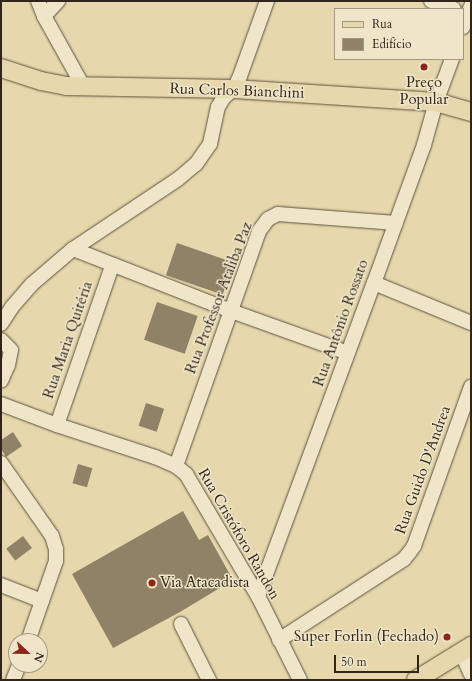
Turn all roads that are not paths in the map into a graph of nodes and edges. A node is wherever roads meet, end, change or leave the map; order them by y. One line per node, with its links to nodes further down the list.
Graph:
1 (38, 1): 7 (street)
2 (58, 1): 7 (street)
3 (267, 1): 12 (street)
4 (431, 1): 5 (street)
5 (451, 8)
6 (467, 11): 8 (street)
7 (44, 16): 11 (street)
8 (464, 24)
9 (452, 60): 13 (street, Rua Antônio Rossato)
10 (2, 68): 11 (main road, Rua Carlos Bianchini)
11 (84, 88): 12 (main road, Rua Carlos Bianchini)
12 (234, 89): 13 (main road, Rua Carlos Bianchini); 16 (street)
13 (436, 102): 14 (main road, Rua Carlos Bianchini); 15 (street, Rua Antônio Rossato)
14 (471, 112)
15 (396, 223): 18 (street, Rua Antônio Rossato); 19 (street, Rua Professor Ataliba Paz)
16 (73, 250): 17 (street); 21 (street)
17 (112, 266): 19 (street); 27 (street, Rua Maria Quitéria)
18 (374, 283): 20 (street); 23 (street, Rua Antônio Rossato)
19 (231, 311): 23 (street); 29 (street, Rua Professor Ataliba Paz)
20 (471, 323)
21 (1, 324)
22 (1, 340): 24 (street)
23 (348, 353): 31 (street, Rua Antônio Rossato)
24 (1, 381)
25 (471, 387): 35 (street, Rua Guido D'Andrea)
26 (1, 404): 27 (street, Rua Cristóforo Randon)
27 (57, 425): 29 (street, Rua Cristóforo Randon)
28 (1, 463): 32 (street)
29 (176, 466): 31 (street, Rua Cristóforo Randon)
30 (1, 585): 32 (street)
31 (258, 596): 35 (street, Rua Cristóforo Randon)
32 (42, 601): 34 (street)
33 (181, 624): 38 (street)
34 (31, 633)
35 (279, 640): 39 (street, Rua Cristóforo Randon)
36 (466, 649): 37 (street); 40 (main road)
37 (471, 674)
38 (209, 680)
39 (300, 680)
40 (416, 680)

